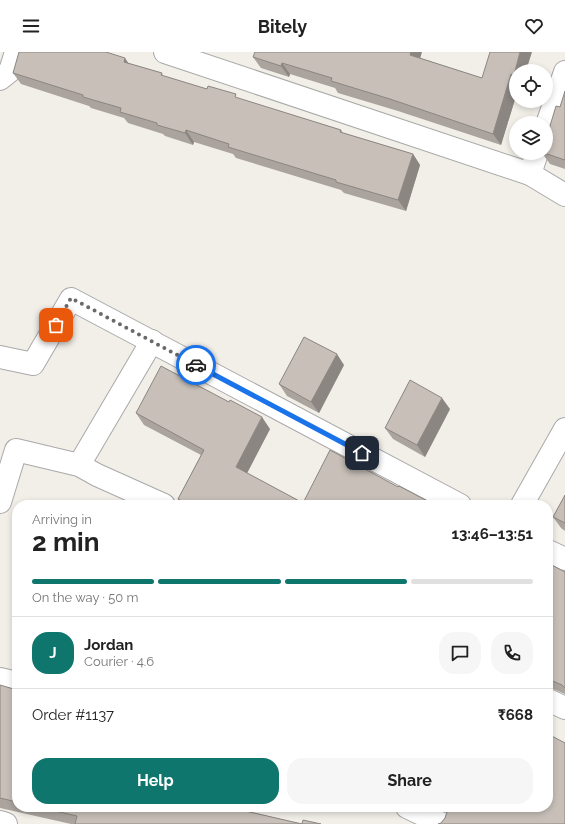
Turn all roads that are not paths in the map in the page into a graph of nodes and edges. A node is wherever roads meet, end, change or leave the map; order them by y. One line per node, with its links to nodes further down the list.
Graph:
1 (16, 52): 4 (street)
2 (165, 52): 7 (street)
3 (565, 72): 5 (street)
4 (0, 79)
5 (550, 116)
6 (535, 160): 7 (street)
7 (530, 174): 8 (street)
8 (565, 195)
9 (152, 341): 10 (street); 12 (street); 14 (street)
10 (0, 357)
11 (565, 429): 15 (street)
12 (79, 465): 13 (street); 16 (street)
13 (153, 500)
14 (451, 500)
15 (525, 500)
16 (0, 502)
17 (553, 553): 18 (street)
18 (565, 559)
19 (0, 679): 20 (street)
20 (12, 682)
21 (553, 702): 22 (street)
22 (565, 708)
23 (417, 812): 26 (street)
24 (0, 822): 25 (street)
25 (6, 824)
26 (442, 824)

